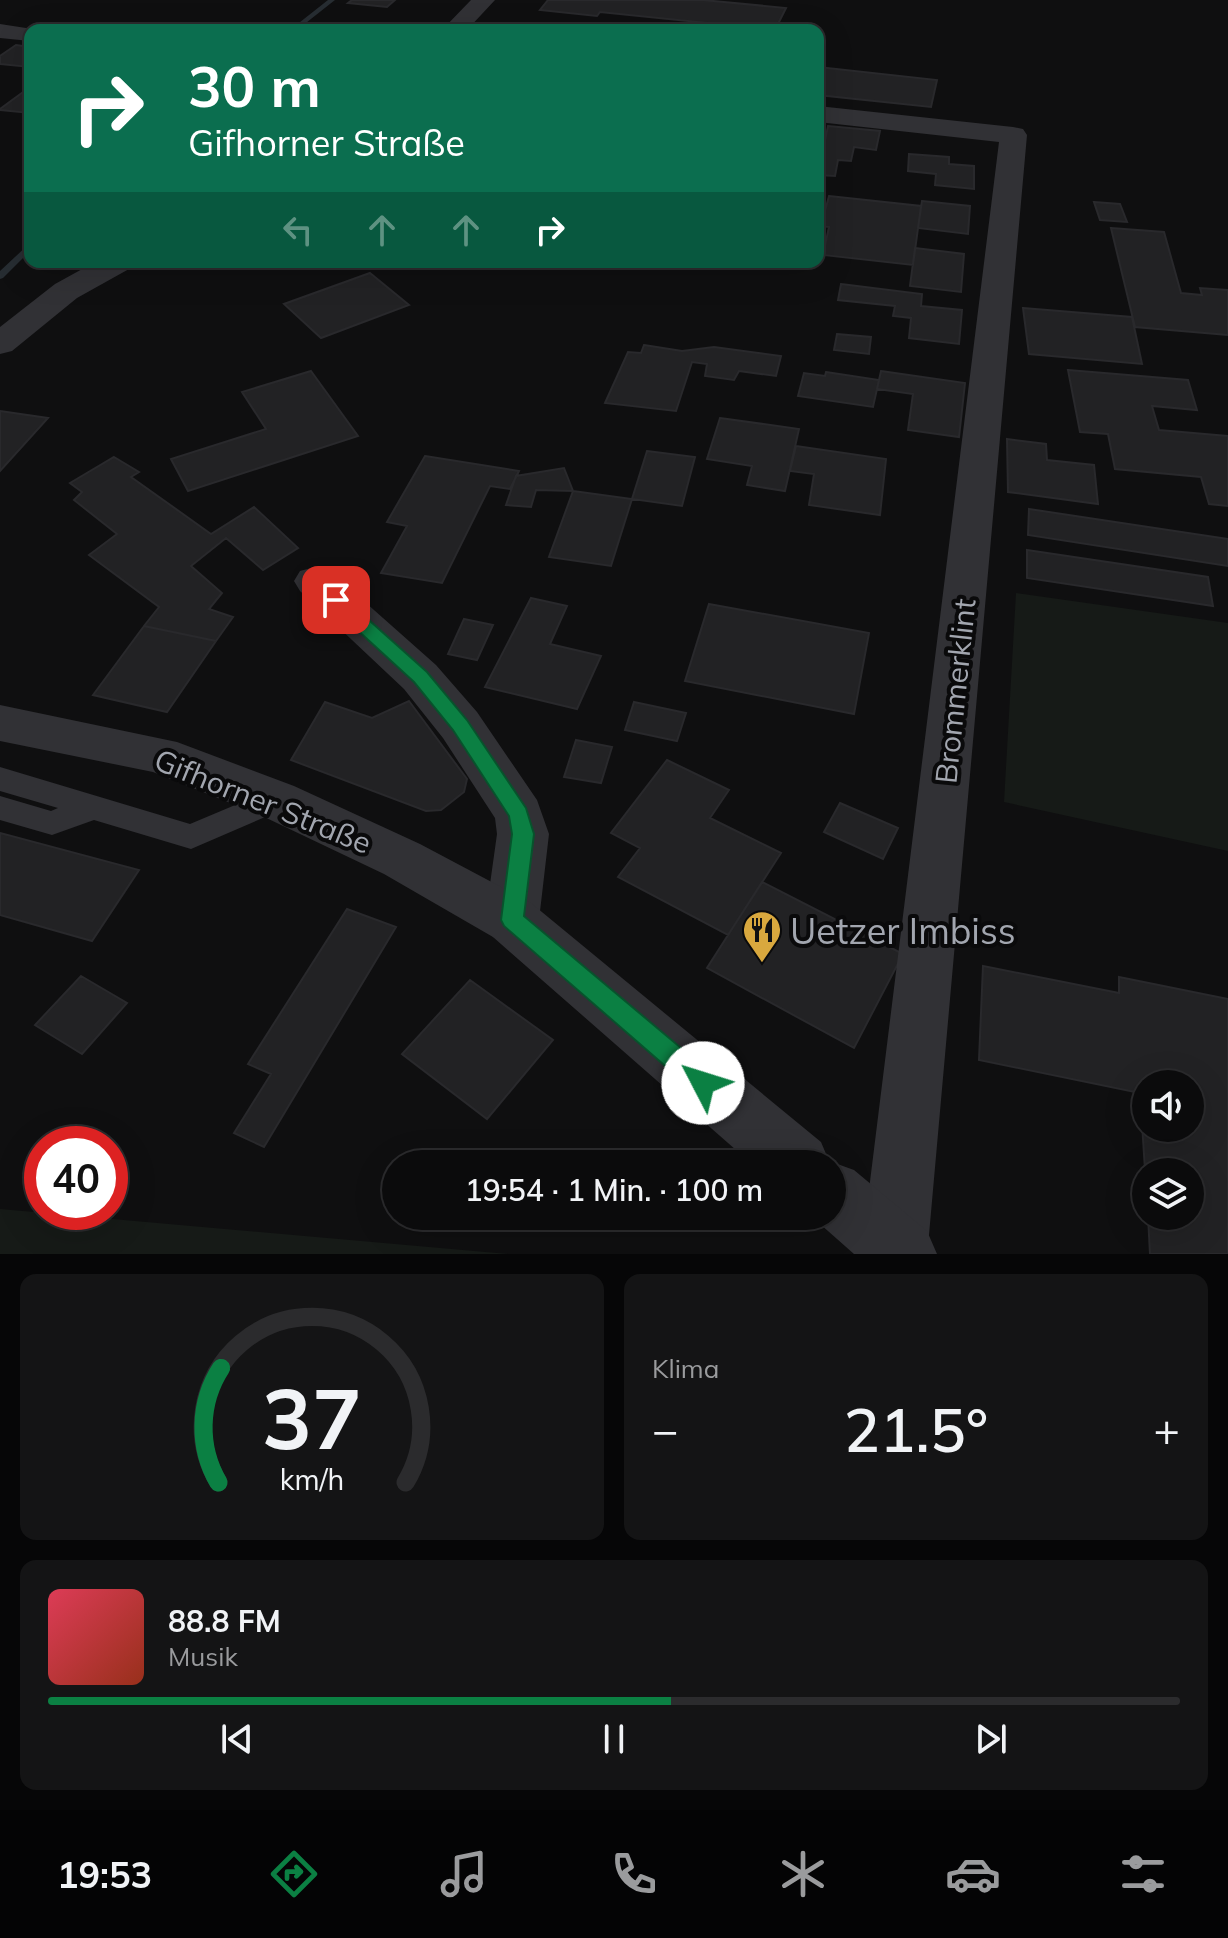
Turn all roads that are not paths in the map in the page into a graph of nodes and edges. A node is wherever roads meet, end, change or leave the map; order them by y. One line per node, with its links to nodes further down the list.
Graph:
1 (484, 0): 2 (street)
2 (460, 24)
3 (0, 31): 4 (street)
4 (24, 33)
5 (824, 115): 17 (street, Brommerklint)
6 (107, 268): 7 (street)
7 (0, 344)
8 (315, 581): 14 (street)
9 (0, 723): 11 (street, Gifhorner Straße)
10 (0, 779): 12 (lane)
11 (276, 800): 12 (lane); 14 (street, Gifhorner Straße)
12 (97, 806): 13 (lane)
13 (0, 808)
14 (512, 920): 15 (street, Gifhorner Straße)
15 (783, 1150)
16 (846, 1204): 17 (street)
17 (899, 1250)

